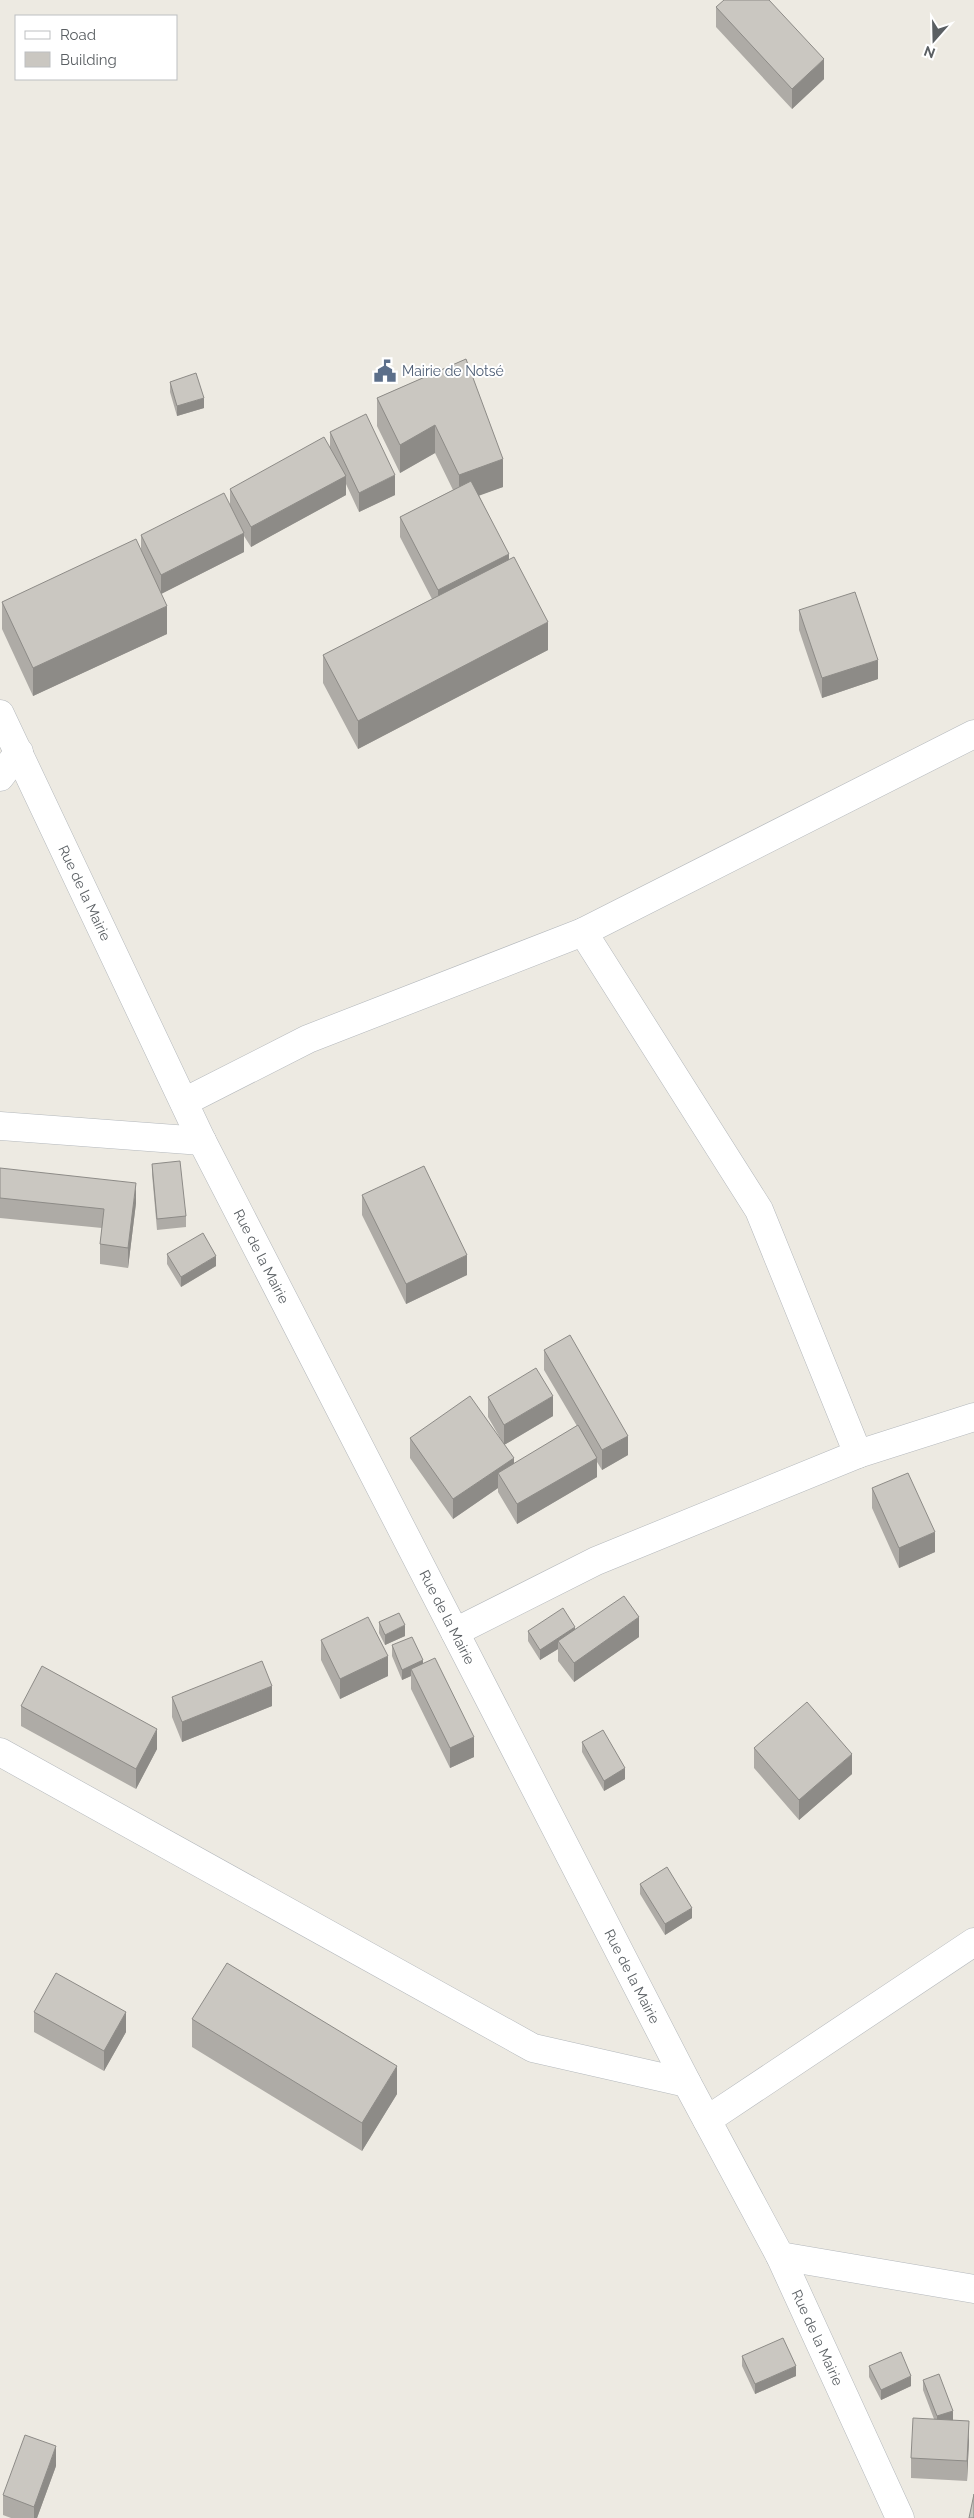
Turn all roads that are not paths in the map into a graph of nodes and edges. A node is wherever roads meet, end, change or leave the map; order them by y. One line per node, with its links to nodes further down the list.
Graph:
1 (0, 714): 3 (street, Rue de la Mairie)
2 (974, 734): 5 (street)
3 (19, 752): 4 (street); 6 (street, Rue de la Mairie)
4 (0, 778)
5 (584, 932): 6 (street); 10 (street)
6 (184, 1102): 8 (street, Rue de la Mairie)
7 (0, 1126): 8 (street)
8 (202, 1140): 11 (street, Rue de la Mairie)
9 (974, 1417): 10 (street)
10 (858, 1454): 11 (street)
11 (455, 1632): 14 (street, Rue de la Mairie)
12 (0, 1752): 14 (street)
13 (974, 1942): 15 (street)
14 (687, 2083): 15 (street, Rue de la Mairie)
15 (707, 2120): 16 (street, Rue de la Mairie)
16 (780, 2256): 17 (street); 18 (street, Rue de la Mairie)
17 (974, 2289)
18 (900, 2518)

